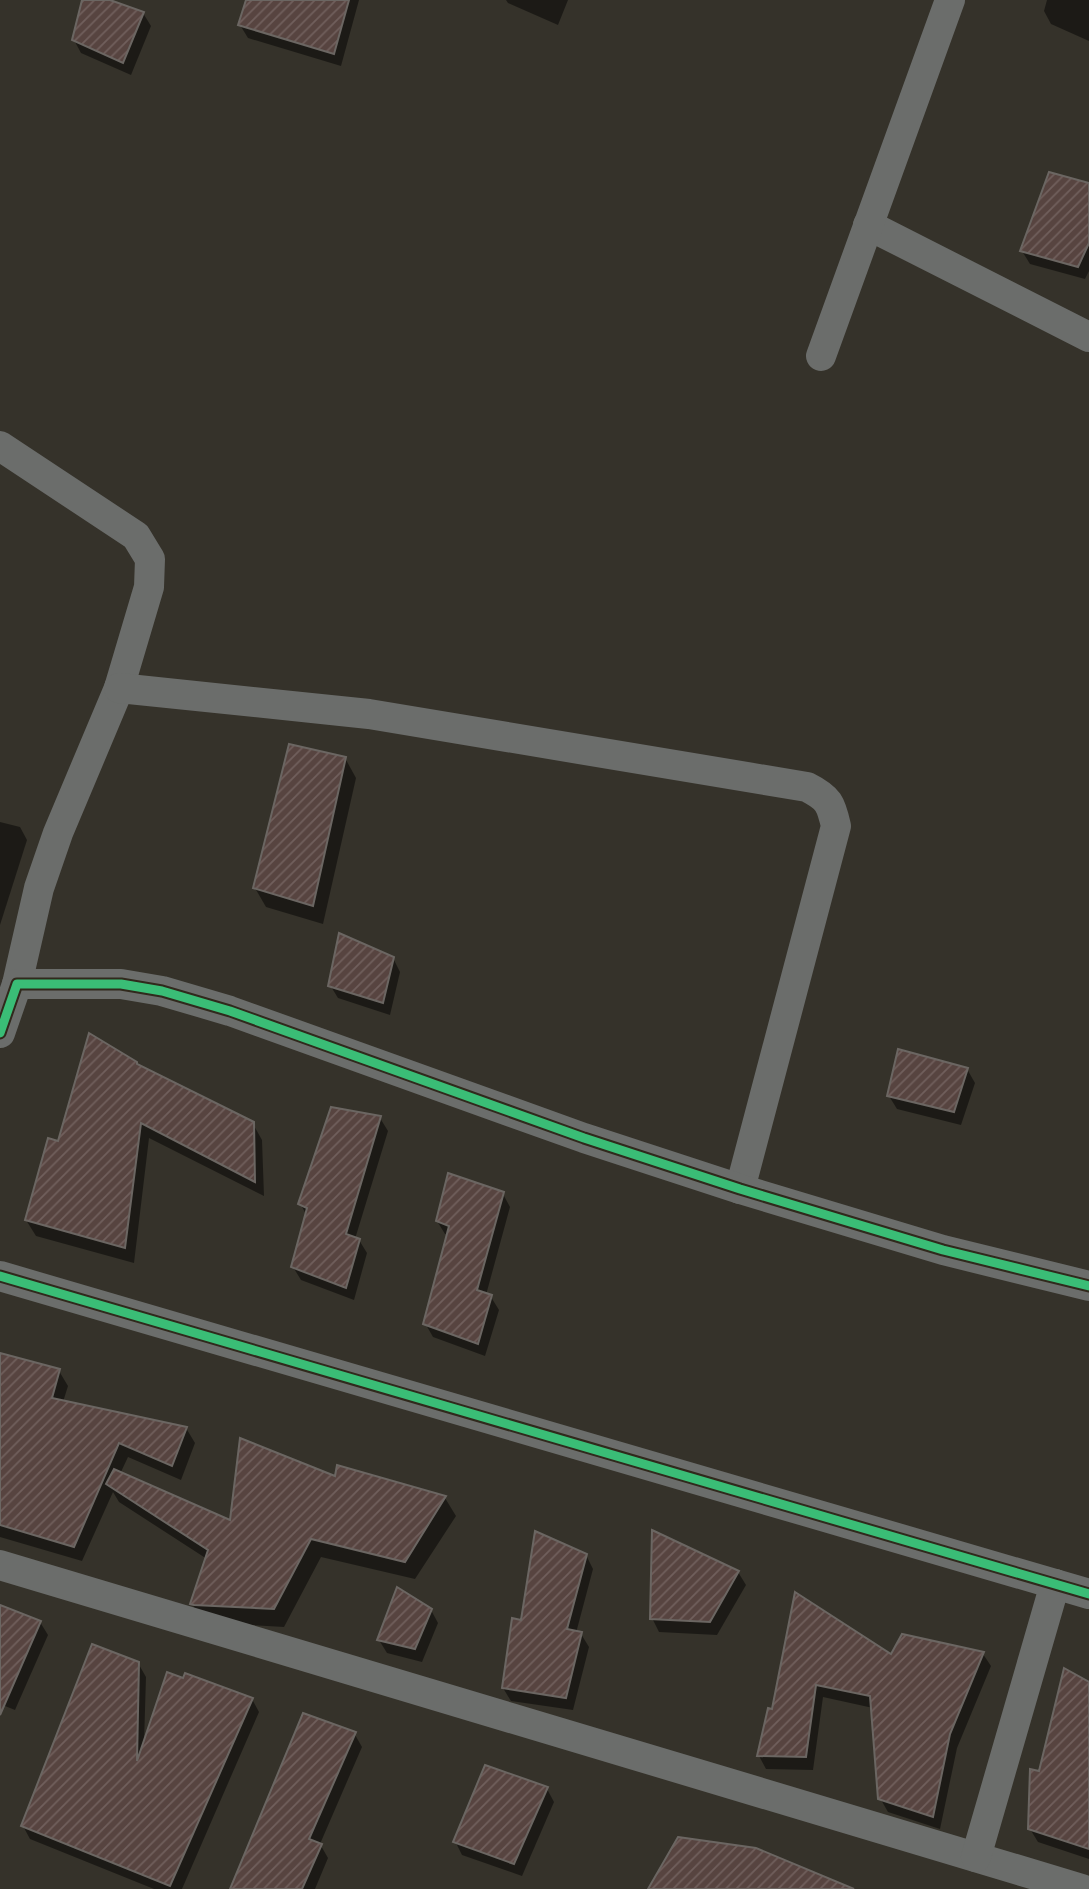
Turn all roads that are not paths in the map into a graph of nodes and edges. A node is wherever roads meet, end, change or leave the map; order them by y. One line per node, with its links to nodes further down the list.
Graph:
1 (950, 0): 2 (street)
2 (868, 225): 3 (street); 4 (street)
3 (1089, 337)
4 (821, 356)
5 (0, 446): 6 (street)
6 (119, 688): 7 (street); 9 (street)
7 (17, 984): 8 (street); 9 (street)
8 (0, 1033)
9 (740, 1189): 11 (street)
10 (0, 1276): 13 (street)
11 (1089, 1286)
12 (0, 1565): 15 (street)
13 (1055, 1584): 14 (street); 15 (street)
14 (1089, 1594)
15 (976, 1857): 16 (street)
16 (1082, 1889)

